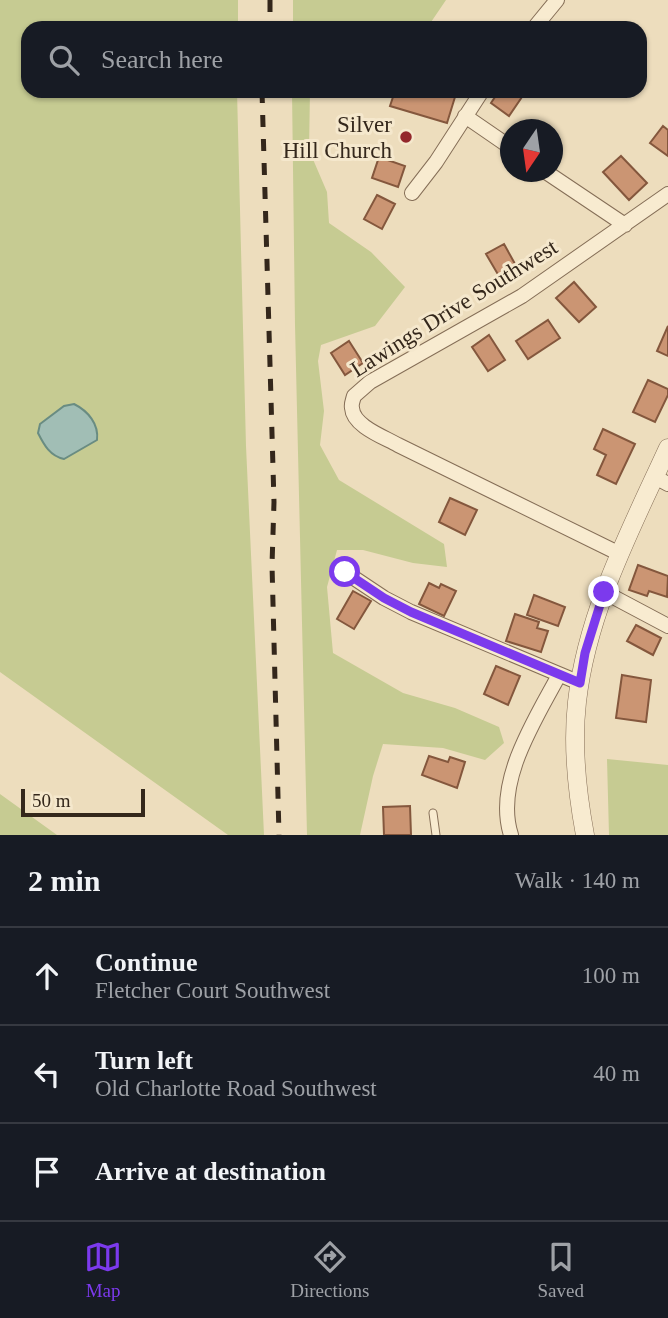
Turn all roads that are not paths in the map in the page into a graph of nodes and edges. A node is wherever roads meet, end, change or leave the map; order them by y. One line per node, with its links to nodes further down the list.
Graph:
1 (557, 0): 2 (street)
2 (540, 21)
3 (477, 98): 4 (street)
4 (465, 116): 5 (street); 7 (street)
5 (500, 140)
6 (562, 182): 9 (street)
7 (412, 193)
8 (668, 194): 9 (street, Lawings Drive Southwest)
9 (625, 225): 12 (street, Lawings Drive Southwest)
10 (668, 448): 11 (street)
11 (661, 480): 12 (street)
12 (620, 554): 14 (street)
13 (345, 572): 16 (street)
14 (604, 592): 15 (street); 17 (street)
15 (668, 626)
16 (559, 675): 17 (street); 20 (street)
17 (580, 683): 21 (street)
18 (433, 813): 19 (lane)
19 (436, 835)
20 (510, 835)
21 (586, 835)

